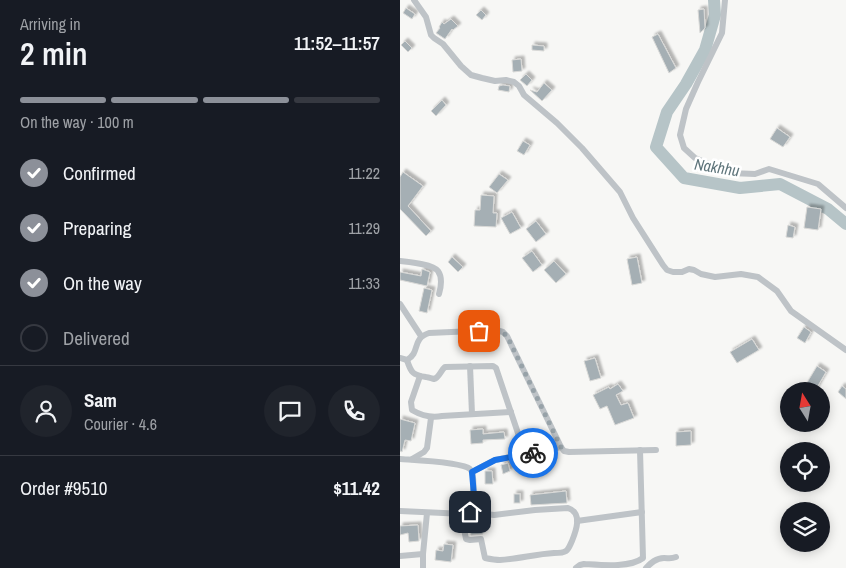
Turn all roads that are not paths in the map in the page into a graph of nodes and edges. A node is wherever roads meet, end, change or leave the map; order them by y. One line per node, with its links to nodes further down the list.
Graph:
1 (414, 0): 8 (street)
2 (725, 0): 3 (street)
3 (846, 208)
4 (400, 261): 5 (street)
5 (440, 294)
6 (400, 304): 7 (street)
7 (421, 336): 10 (street); 16 (street)
8 (846, 350)
9 (400, 358): 10 (street)
10 (407, 360): 12 (street)
11 (470, 366): 12 (street); 13 (street); 14 (street)
12 (420, 376): 15 (street)
13 (511, 412): 14 (street); 19 (street)
14 (472, 414): 15 (street)
15 (431, 418): 21 (street)
16 (561, 447): 17 (street); 19 (street)
17 (640, 450): 18 (street); 25 (street)
18 (656, 450)
19 (525, 454): 22 (street)
20 (400, 459): 21 (street)
21 (411, 460): 22 (street)
22 (472, 472): 24 (street)
23 (400, 511): 26 (street)
24 (470, 512): 27 (street); 28 (street)
25 (642, 512): 28 (street); 32 (street)
26 (428, 513): 27 (street); 29 (street)
27 (461, 514): 28 (street)
28 (578, 521)
29 (423, 554): 30 (street); 34 (street)
30 (400, 556)
31 (676, 557): 37 (street)
32 (626, 565): 33 (street); 36 (street)
33 (617, 567): 35 (street)
34 (423, 568)
35 (576, 568)
36 (634, 568)
37 (646, 568)

